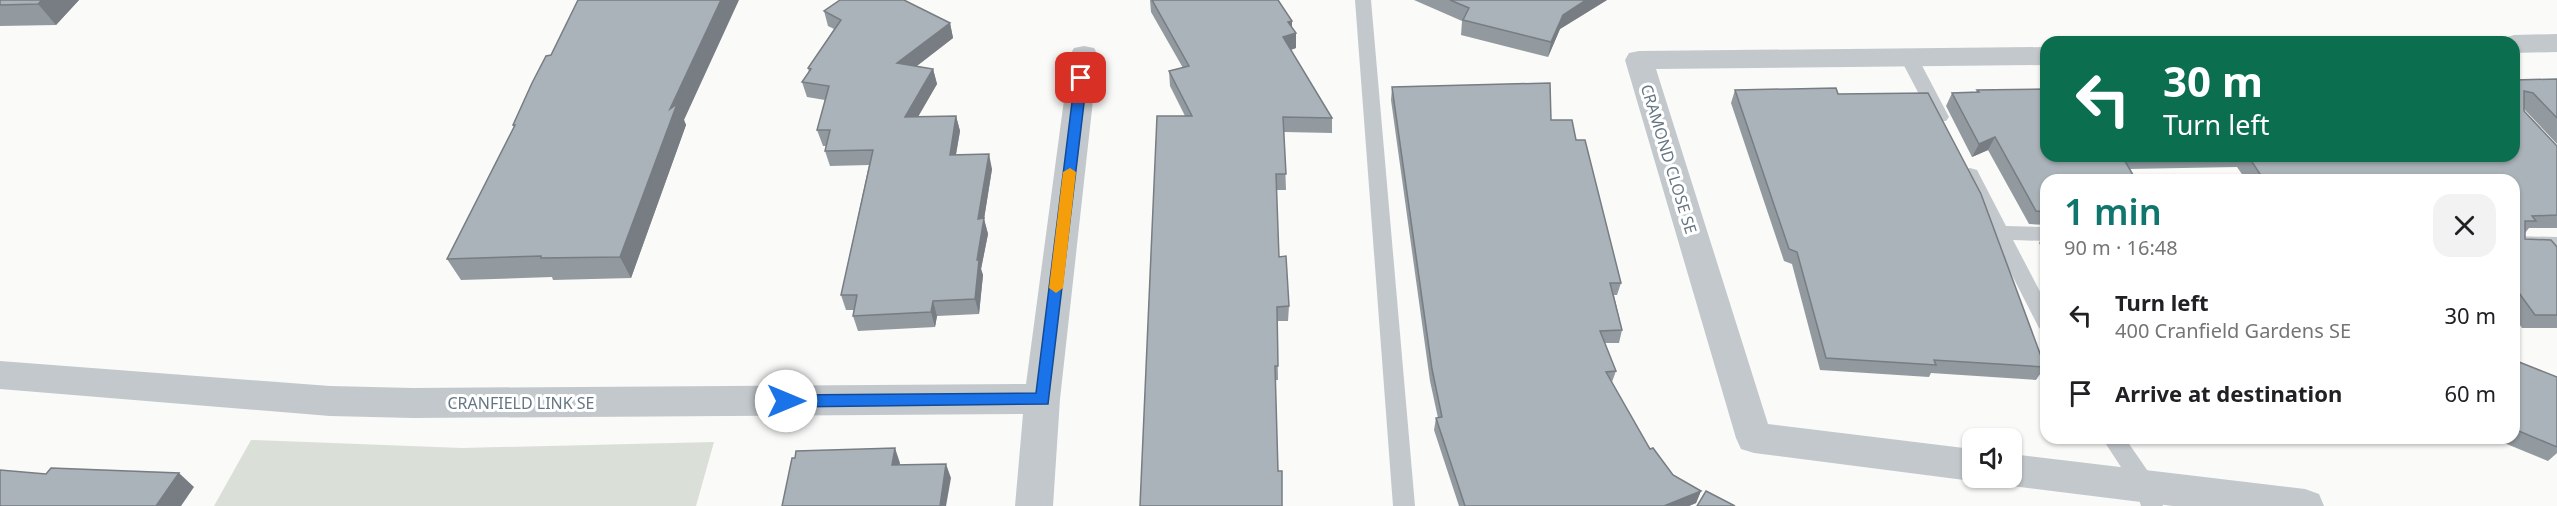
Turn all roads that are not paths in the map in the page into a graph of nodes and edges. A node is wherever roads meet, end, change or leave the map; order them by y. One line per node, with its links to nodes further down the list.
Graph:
1 (1363, 0): 21 (lane)
2 (2557, 43): 3 (street)
3 (2520, 44)
4 (1084, 55): 15 (street)
5 (2040, 56): 6 (street, CRAMOND CLOSE SE)
6 (1909, 58): 7 (lane); 17 (street, CRAMOND CLOSE SE)
7 (1947, 130)
8 (1963, 161): 9 (lane)
9 (2001, 233): 10 (lane); 13 (lane)
10 (2040, 234)
11 (2520, 243): 12 (lane)
12 (2557, 244)
13 (2040, 310)
14 (0, 375): 15 (street, CRANFIELD LINK SE)
15 (1042, 399): 20 (street)
16 (2117, 444): 19 (lane)
17 (1962, 464)
18 (2022, 472): 19 (street)
19 (2149, 496): 22 (street)
20 (1034, 506)
21 (1404, 506)
22 (2305, 506)

